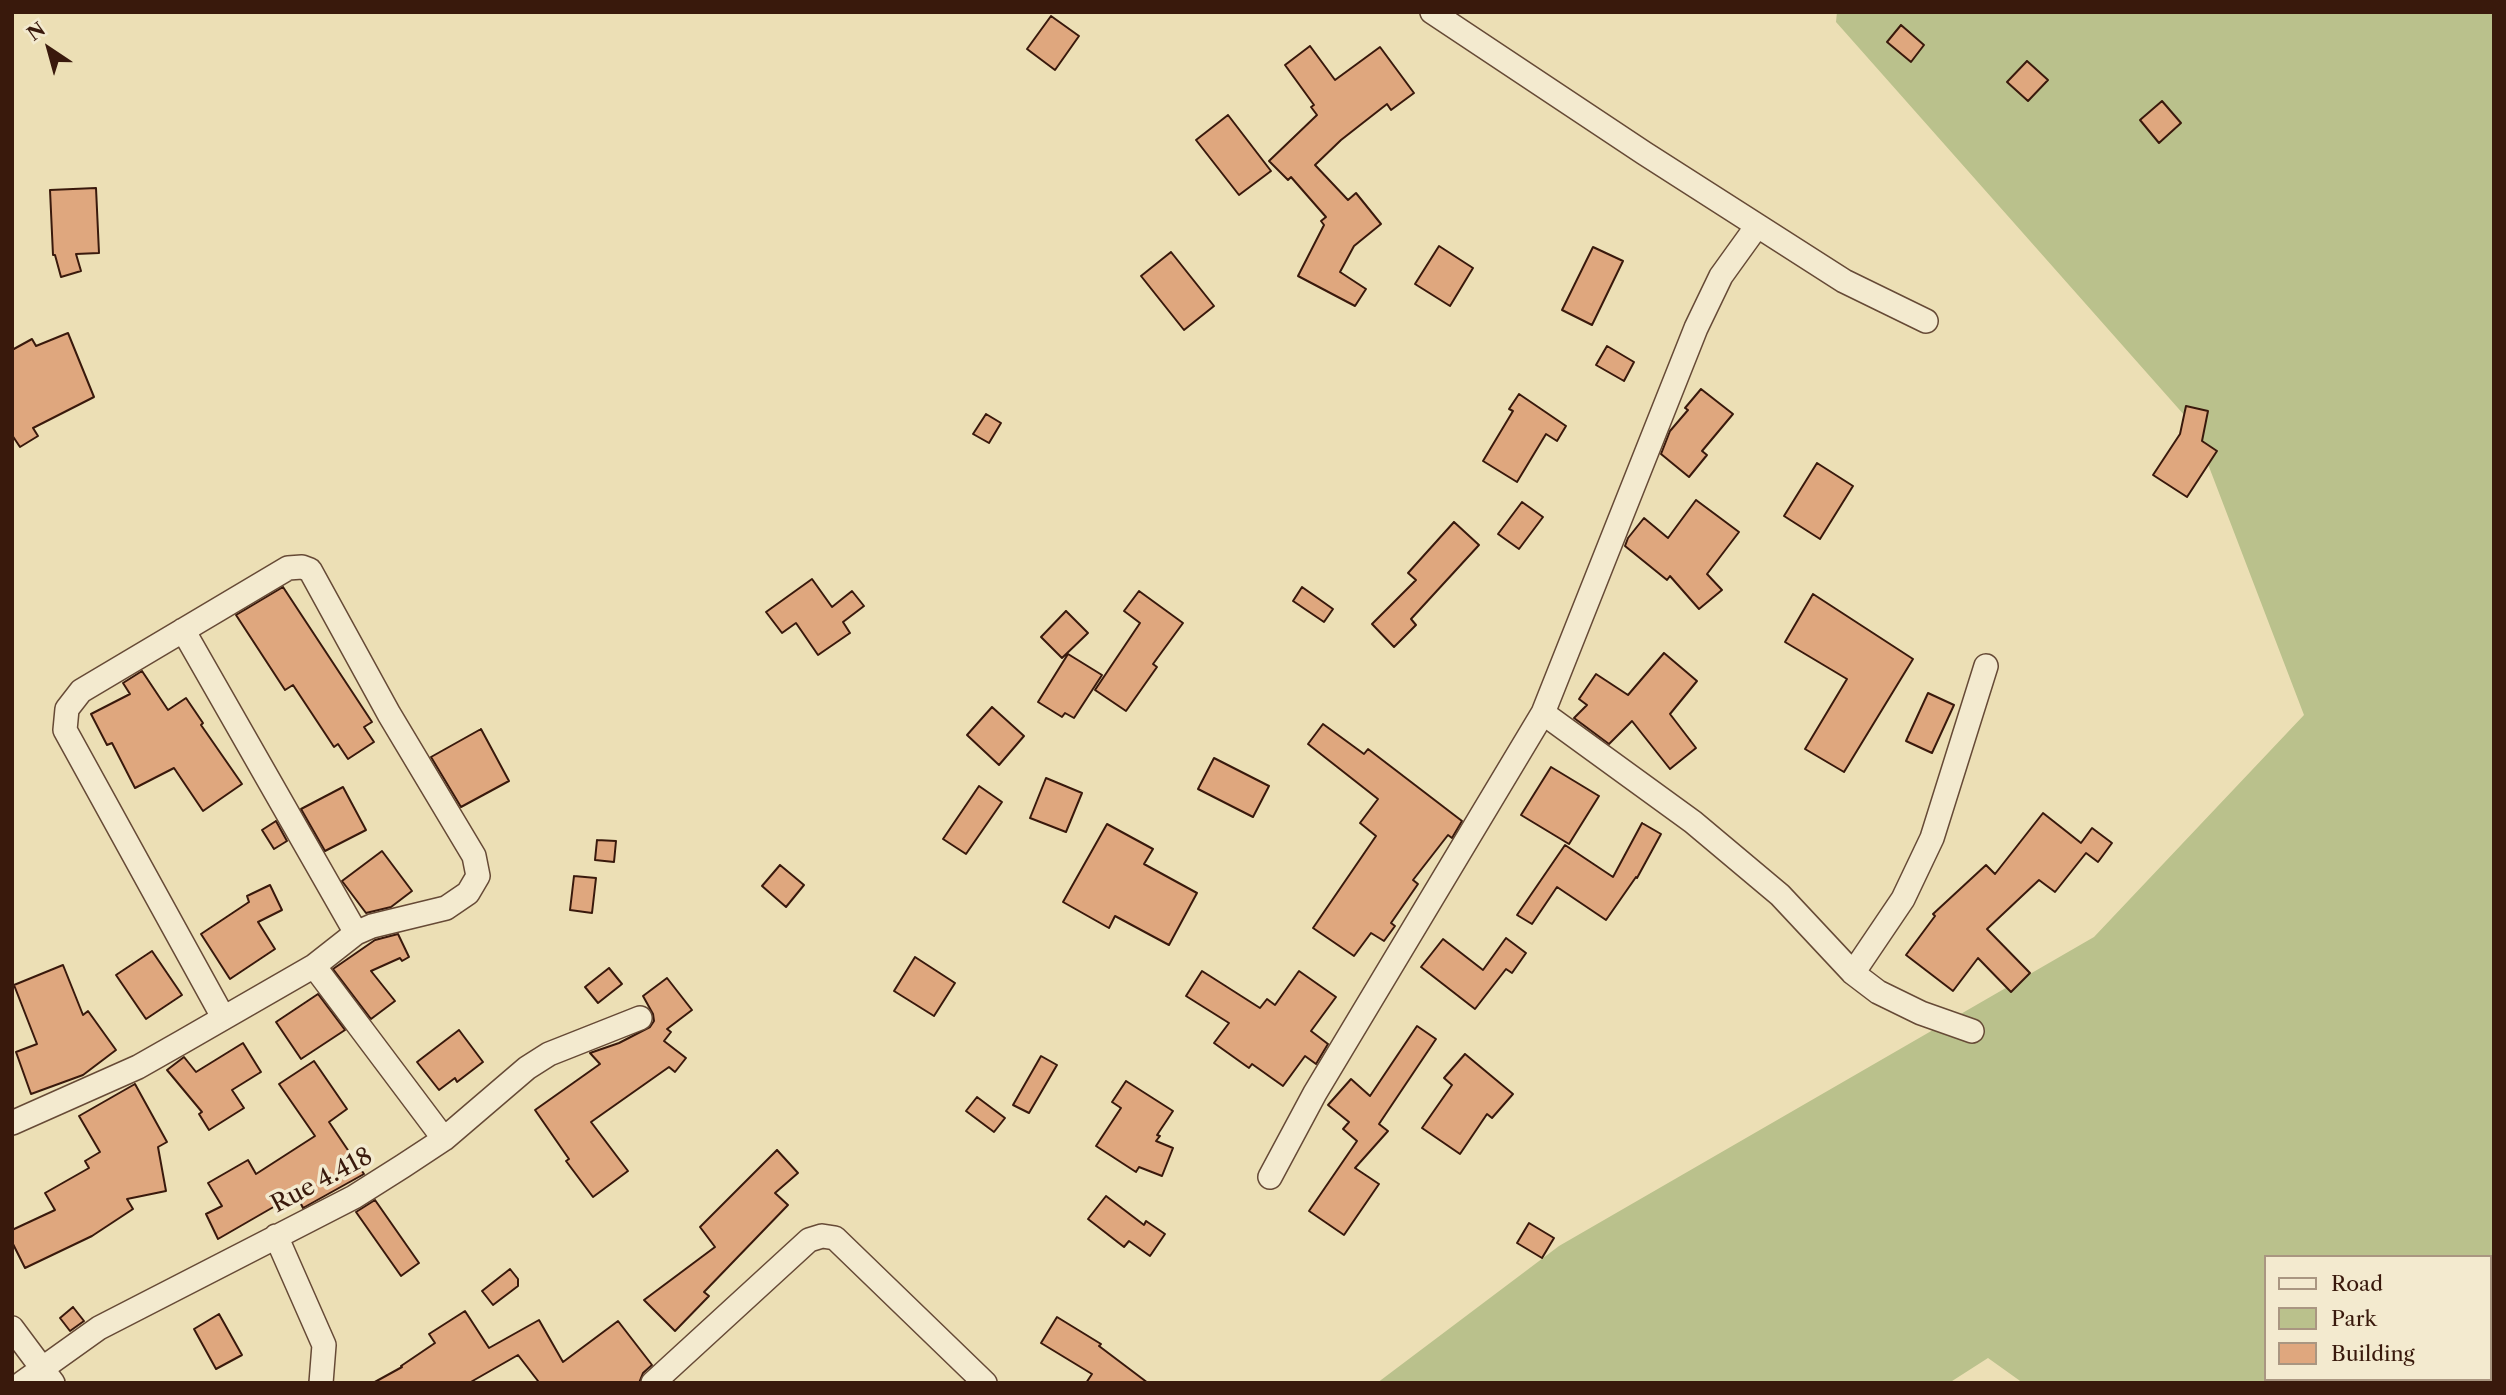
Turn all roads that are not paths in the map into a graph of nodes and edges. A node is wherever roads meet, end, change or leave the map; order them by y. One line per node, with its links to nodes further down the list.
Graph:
1 (1432, 12): 2 (street)
2 (1757, 226): 3 (street); 6 (street)
3 (1926, 321)
4 (183, 631): 7 (street); 7 (street); 10 (street)
5 (1986, 666): 9 (street)
6 (1543, 713): 9 (street); 15 (street)
7 (356, 933): 8 (street)
8 (314, 966): 10 (street); 14 (street)
9 (1853, 973): 12 (street)
10 (223, 1017): 13 (street)
11 (640, 1018): 14 (street, Rue 4.418)
12 (1972, 1031)
13 (12, 1123)
14 (444, 1139): 16 (street, Rue 4.418)
15 (1270, 1177)
16 (276, 1236): 18 (street, Rue 4.418); 20 (street)
17 (12, 1328): 18 (street)
18 (47, 1376): 19 (street, Rue 4.418)
19 (22, 1383)
20 (321, 1383)
21 (653, 1383): 22 (street)
22 (985, 1383)

